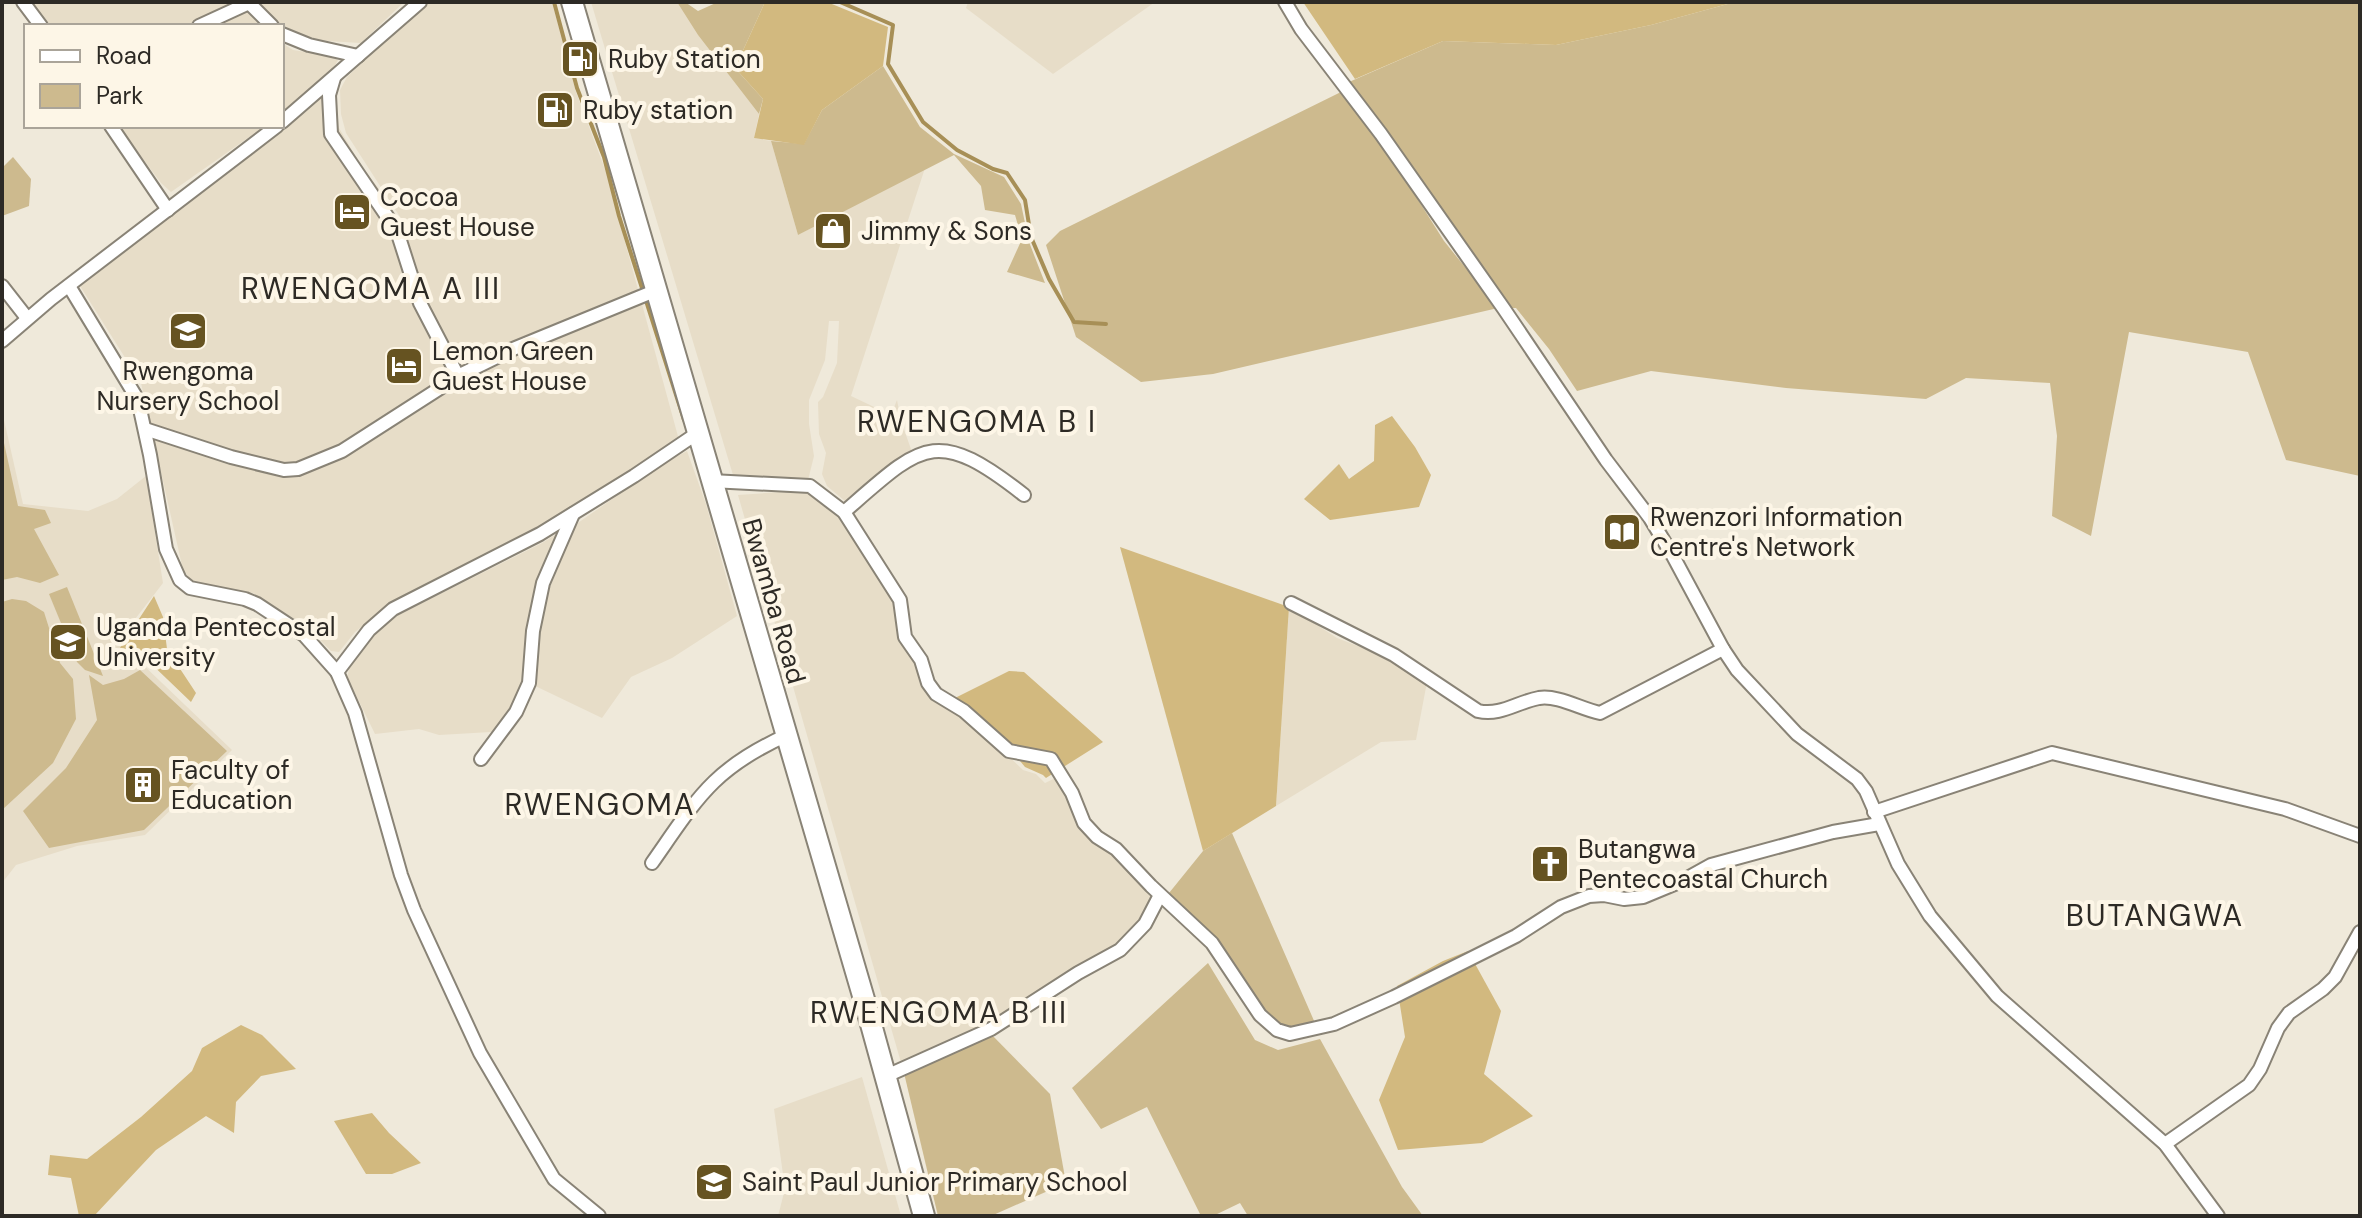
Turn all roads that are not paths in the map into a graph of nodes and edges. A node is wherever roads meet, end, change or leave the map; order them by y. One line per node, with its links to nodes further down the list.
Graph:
1 (23, 2): 6 (street)
2 (420, 2): 10 (street)
3 (572, 2): 18 (main road, Bwamba Road)
4 (1285, 2): 29 (street)
5 (248, 3): 7 (street); 8 (street)
6 (40, 24)
7 (203, 24)
8 (270, 24)
9 (284, 35): 10 (street)
10 (358, 56): 11 (street)
11 (334, 78): 12 (street); 21 (street)
12 (284, 121)
13 (112, 128): 15 (street)
14 (275, 128): 15 (street)
15 (168, 210): 17 (street)
16 (2, 286): 19 (street)
17 (69, 286): 19 (street); 22 (street)
18 (657, 290): 21 (street); 23 (main road, Bwamba Road)
19 (27, 318): 20 (street)
20 (2, 341)
21 (458, 376): 22 (street)
22 (145, 429): 30 (street)
23 (699, 432): 24 (main road, Bwamba Road); 27 (street)
24 (711, 481): 26 (street); 31 (main road, Bwamba Road)
25 (1024, 495): 26 (street)
26 (844, 512): 36 (street)
27 (573, 514): 30 (street); 32 (street)
28 (1291, 603): 29 (street)
29 (1723, 649): 33 (street)
30 (337, 672): 40 (street)
31 (787, 735): 35 (street); 38 (main road, Bwamba Road)
32 (481, 759)
33 (1877, 818): 34 (street); 36 (street); 39 (street)
34 (2360, 836)
35 (652, 863)
36 (1160, 895): 38 (street)
37 (2360, 932): 39 (street)
38 (884, 1077): 41 (main road, Bwamba Road)
39 (2165, 1144): 42 (street)
40 (599, 1216)
41 (924, 1216)
42 (2218, 1216)

